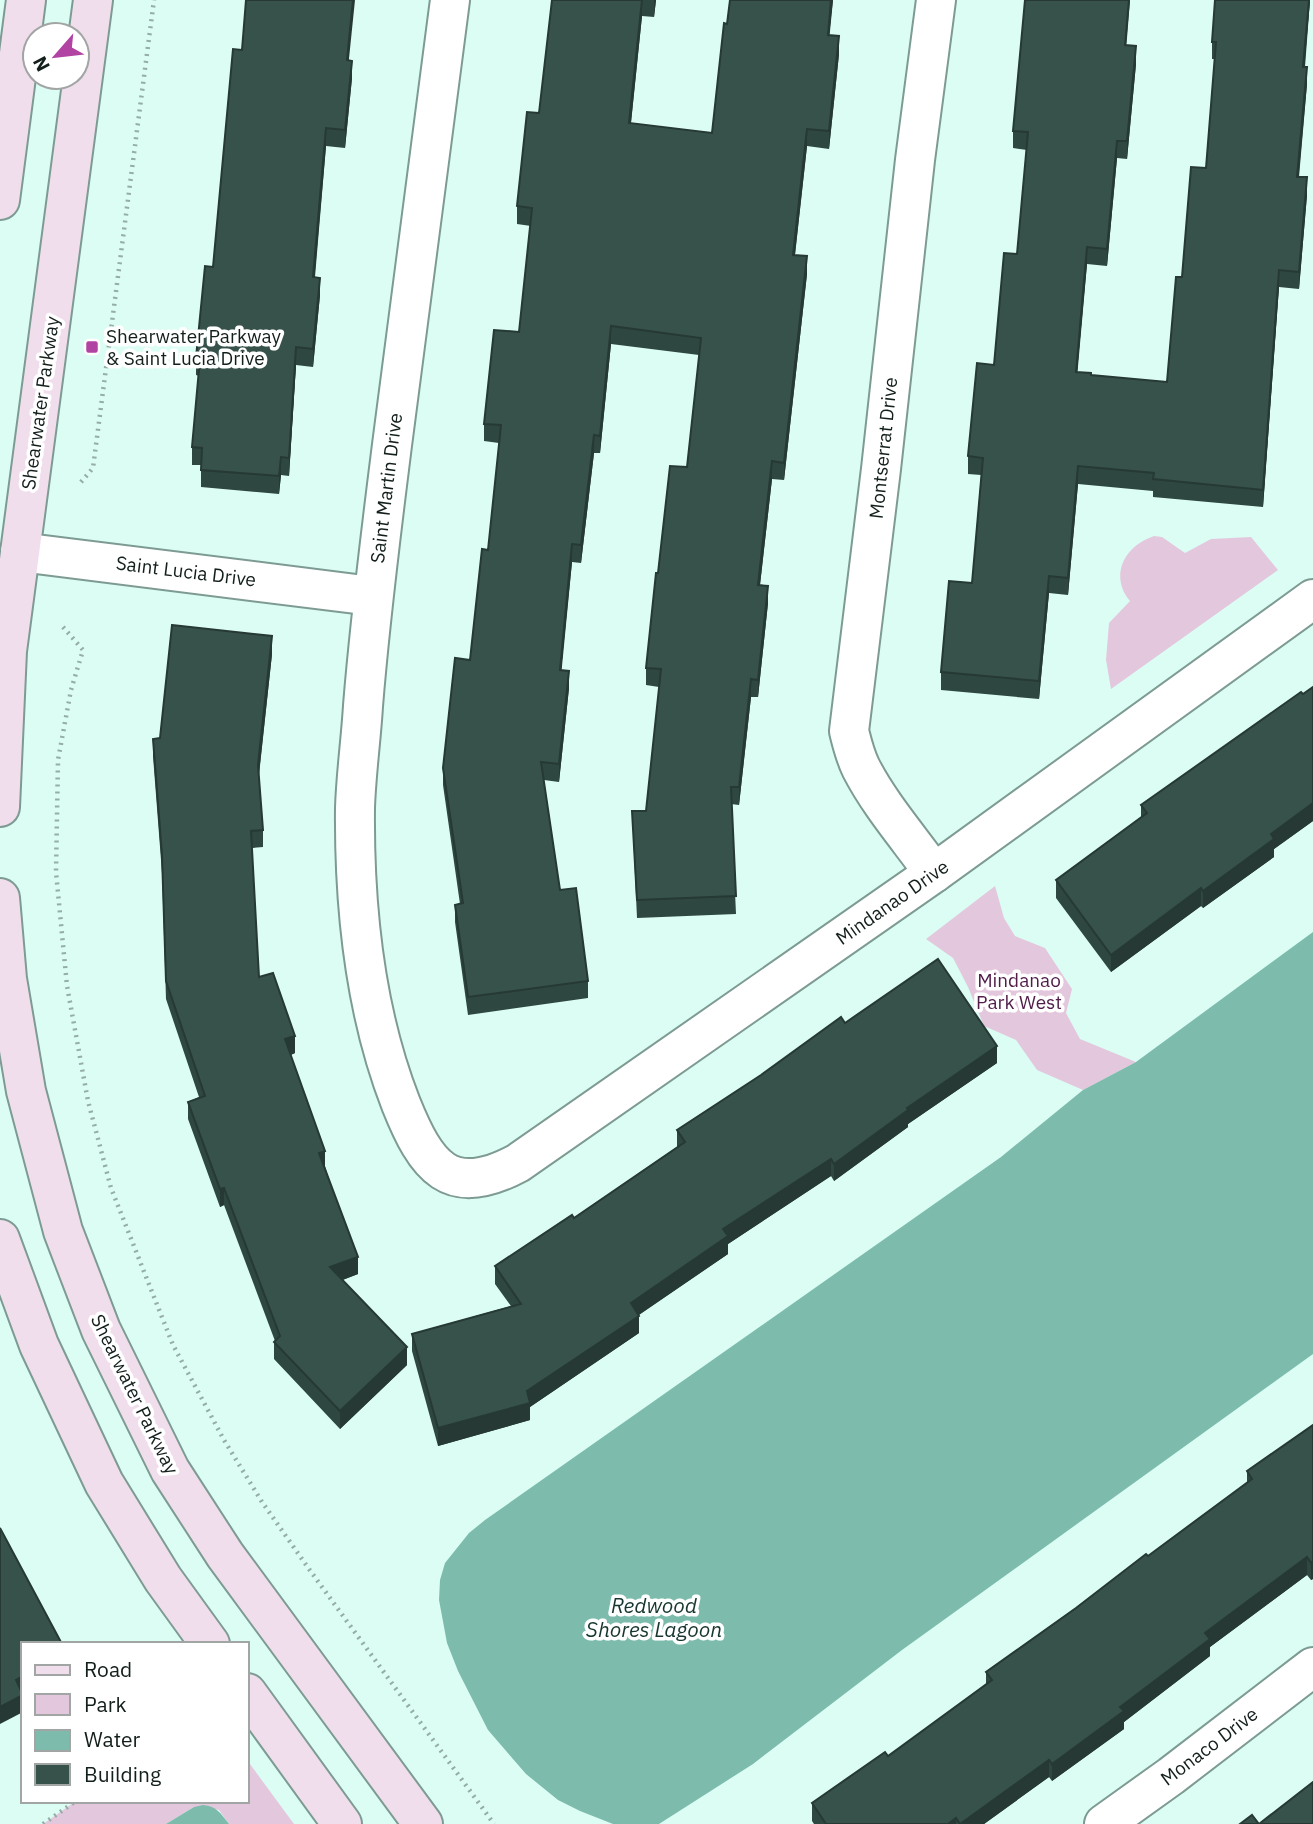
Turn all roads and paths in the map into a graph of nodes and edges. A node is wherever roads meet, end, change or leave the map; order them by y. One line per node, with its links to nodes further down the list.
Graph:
1 (26, 0): 6 (main road)
2 (93, 0): 8 (main road, Shearwater Parkway)
3 (154, 0): 7 (path)
4 (450, 0): 9 (street, Saint Martin Drive)
5 (936, 0): 13 (street, Montserrat Drive)
6 (0, 200)
7 (81, 482)
8 (10, 550): 9 (street, Saint Lucia Drive); 12 (main road, Shearwater Parkway)
9 (372, 596): 15 (street, Saint Martin Drive)
10 (1313, 599): 13 (street, Mindanao Drive)
11 (63, 626): 24 (path)
12 (0, 807)
13 (934, 873): 15 (street, Mindanao Drive)
14 (0, 898): 23 (main road, Shearwater Parkway)
15 (459, 1177)
16 (0, 1239): 17 (main road)
17 (209, 1642)
18 (1313, 1667): 25 (street, Monaco Drive)
19 (248, 1694): 22 (main road)
20 (73, 1803): 21 (path)
21 (43, 1824)
22 (342, 1824)
23 (423, 1824)
24 (494, 1824)
25 (1104, 1824)

